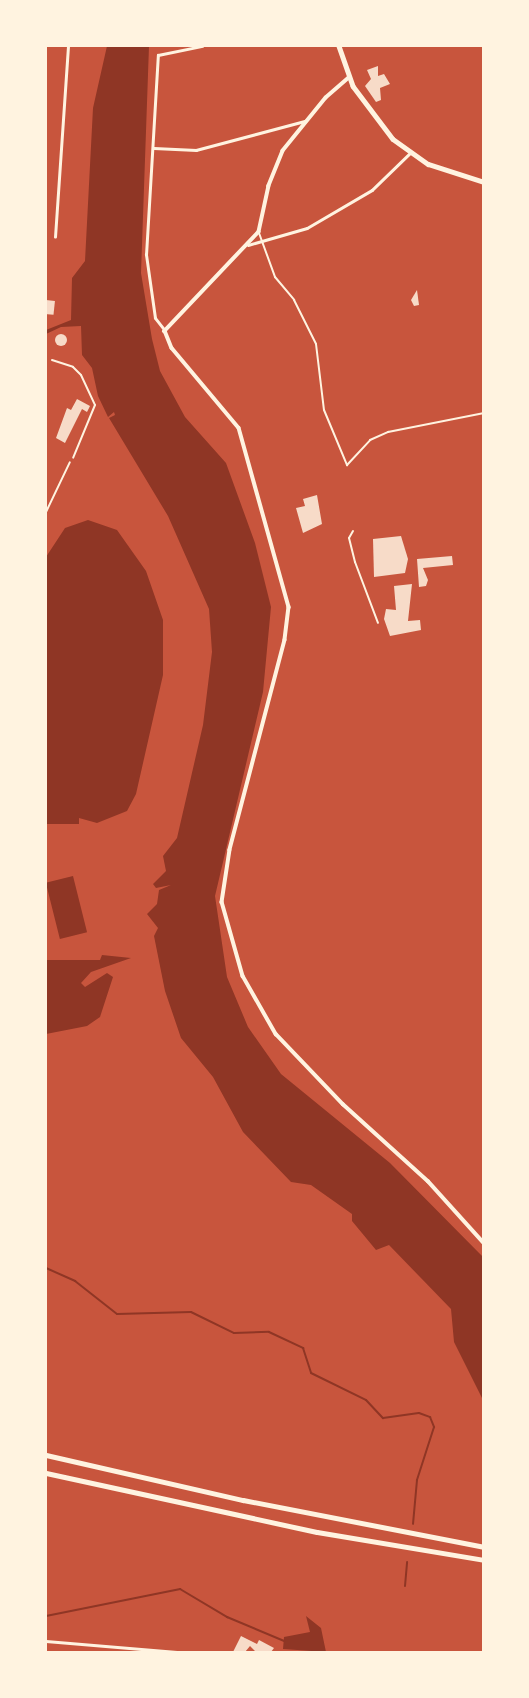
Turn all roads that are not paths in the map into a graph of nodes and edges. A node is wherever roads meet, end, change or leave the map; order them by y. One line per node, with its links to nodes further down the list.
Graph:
1 (68, 46): 10 (street)
2 (202, 46): 6 (street)
3 (339, 46): 4 (main road)
4 (349, 78): 5 (street); 7 (main road)
5 (305, 121): 6 (street); 9 (street)
6 (154, 148): 13 (street)
7 (410, 153): 8 (main road); 11 (street)
8 (484, 182)
9 (259, 232): 11 (lane); 12 (street)
10 (55, 237)
11 (262, 242): 12 (street); 15 (lane)
12 (248, 245): 13 (street)
13 (165, 331): 19 (street)
14 (52, 360): 16 (lane)
15 (484, 413)
16 (73, 458)
17 (353, 530): 18 (lane)
18 (378, 623)
19 (484, 1243)
20 (46, 1455): 22 (highway)
21 (46, 1473): 23 (highway)
22 (481, 1546)
23 (482, 1560)
24 (46, 1642): 25 (street)
25 (177, 1653)

